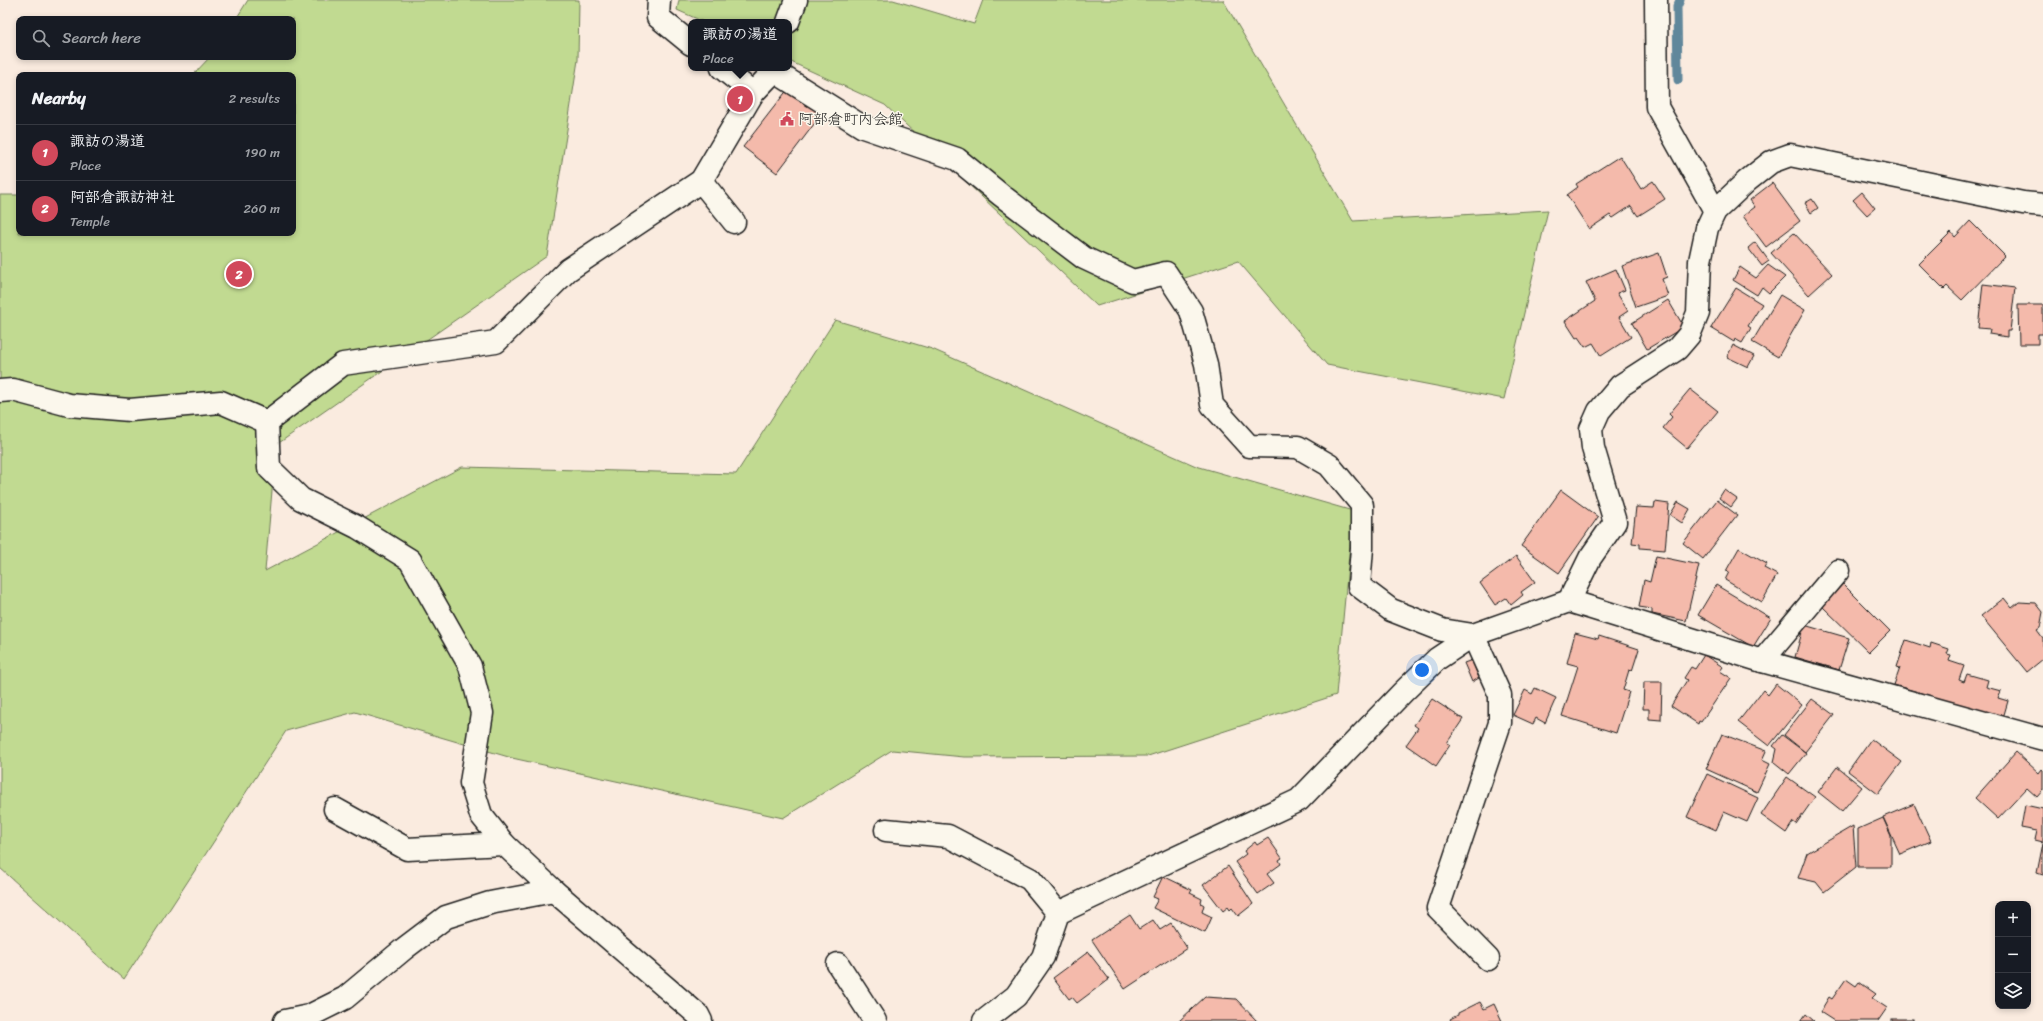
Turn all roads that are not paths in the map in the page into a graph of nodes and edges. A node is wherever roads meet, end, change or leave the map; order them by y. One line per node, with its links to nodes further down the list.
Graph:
1 (659, 0): 5 (street)
2 (796, 0): 4 (street)
3 (1656, 0): 12 (street)
4 (789, 19)
5 (688, 42)
6 (726, 71): 9 (street)
7 (773, 71): 9 (street)
8 (776, 71): 18 (street)
9 (753, 93): 10 (street)
10 (701, 181): 13 (street); 15 (street)
11 (2043, 205): 12 (street)
12 (1715, 211): 17 (street)
13 (734, 222)
14 (0, 391): 15 (street)
15 (267, 422): 23 (street)
16 (1838, 571): 19 (street)
17 (1569, 601): 18 (street); 19 (street)
18 (1473, 635): 25 (street); 26 (street)
19 (1762, 661): 20 (street)
20 (2043, 739)
21 (335, 809): 23 (street)
22 (886, 830): 25 (street)
23 (504, 844): 24 (street)
24 (554, 891): 28 (street); 29 (street)
25 (1058, 913): 31 (street)
26 (1488, 959)
27 (838, 964): 30 (street)
28 (285, 1021)
29 (701, 1021)
30 (875, 1021)
31 (984, 1021)

